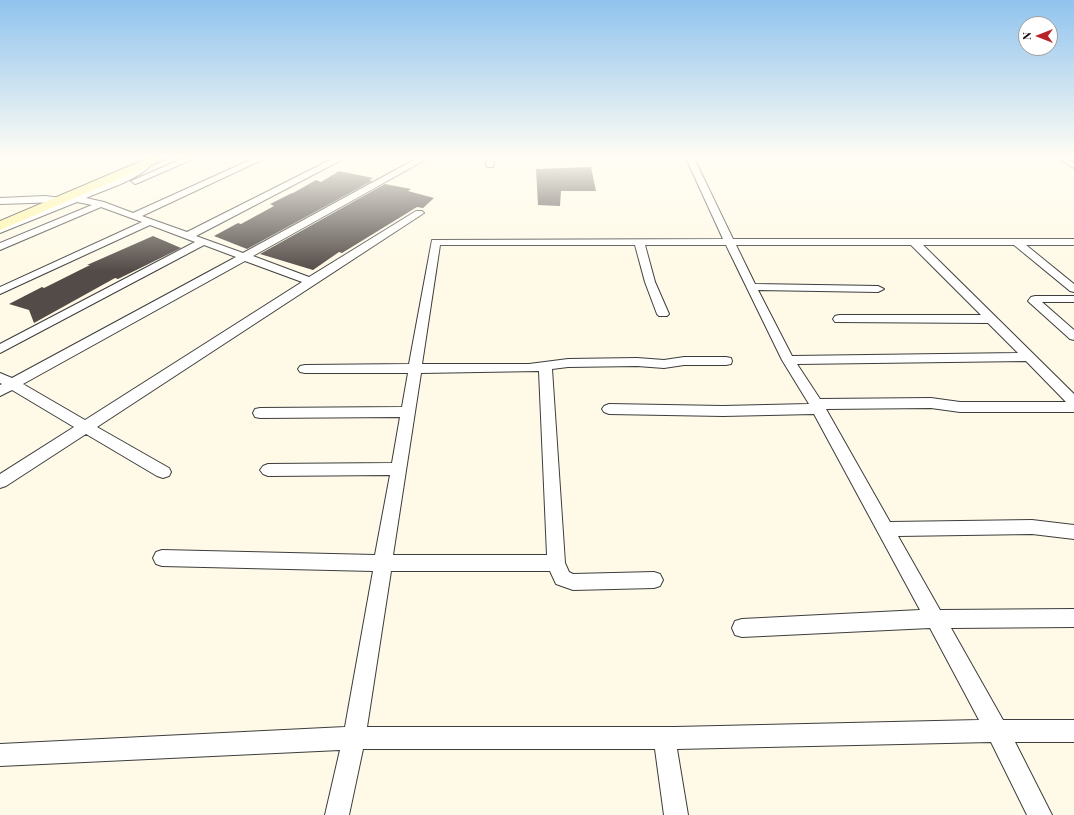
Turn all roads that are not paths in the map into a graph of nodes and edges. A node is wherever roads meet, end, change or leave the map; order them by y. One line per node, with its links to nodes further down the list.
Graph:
1 (73, 194): 9 (main road)
2 (88, 194): 8 (street)
3 (113, 194): 10 (street)
4 (182, 194): 13 (street)
5 (270, 194): 17 (street)
6 (358, 194): 25 (street)
7 (707, 194): 23 (street)
8 (77, 199): 10 (street); 16 (street)
9 (59, 200): 11 (street); 15 (main road)
10 (100, 200): 13 (street); 24 (street)
11 (0, 201)
12 (419, 213): 26 (street)
13 (134, 216): 14 (street)
14 (150, 222): 17 (street); 30 (street)
15 (0, 226)
16 (0, 230)
17 (188, 236): 18 (street)
18 (204, 241): 25 (street); 36 (street)
19 (638, 242): 23 (street); 32 (street); 42 (street)
20 (914, 242): 21 (street); 23 (street); 33 (street)
21 (1016, 242): 22 (street); 29 (street)
22 (1074, 242)
23 (730, 243): 27 (street)
24 (0, 248)
25 (245, 256): 26 (street); 43 (street)
26 (310, 281): 50 (street)
27 (751, 287): 28 (street); 38 (street)
28 (878, 288)
29 (1074, 289)
30 (0, 291)
31 (1074, 299): 35 (street)
32 (663, 314)
33 (990, 319): 34 (street); 37 (street)
34 (839, 320)
35 (1074, 336)
36 (0, 349)
37 (1029, 357): 38 (street); 44 (street)
38 (788, 360): 45 (street)
39 (726, 361): 40 (street)
40 (546, 366): 42 (street); 59 (street)
41 (305, 369): 42 (street)
42 (415, 369): 48 (street)
43 (4, 384): 50 (street)
44 (1074, 402)
45 (817, 407): 46 (street); 47 (street); 55 (street)
46 (1074, 407)
47 (609, 409)
48 (408, 412): 49 (street); 52 (street)
49 (260, 413)
50 (85, 427): 53 (street); 54 (street)
51 (268, 470): 52 (street)
52 (399, 470): 58 (street)
53 (163, 472)
54 (0, 482)
55 (885, 529): 56 (street); 62 (street)
56 (1074, 532)
57 (162, 558): 58 (street)
58 (384, 563): 59 (street); 66 (street)
59 (556, 564): 60 (street)
60 (654, 580)
61 (1074, 618): 62 (street)
62 (935, 619): 63 (street); 64 (street)
63 (742, 628)
64 (997, 731): 65 (street); 67 (street); 71 (street)
65 (1074, 731)
66 (354, 738): 67 (street); 68 (street); 69 (street)
67 (664, 738): 70 (street)
68 (0, 755)
69 (337, 815)
70 (676, 815)
71 (1040, 815)

